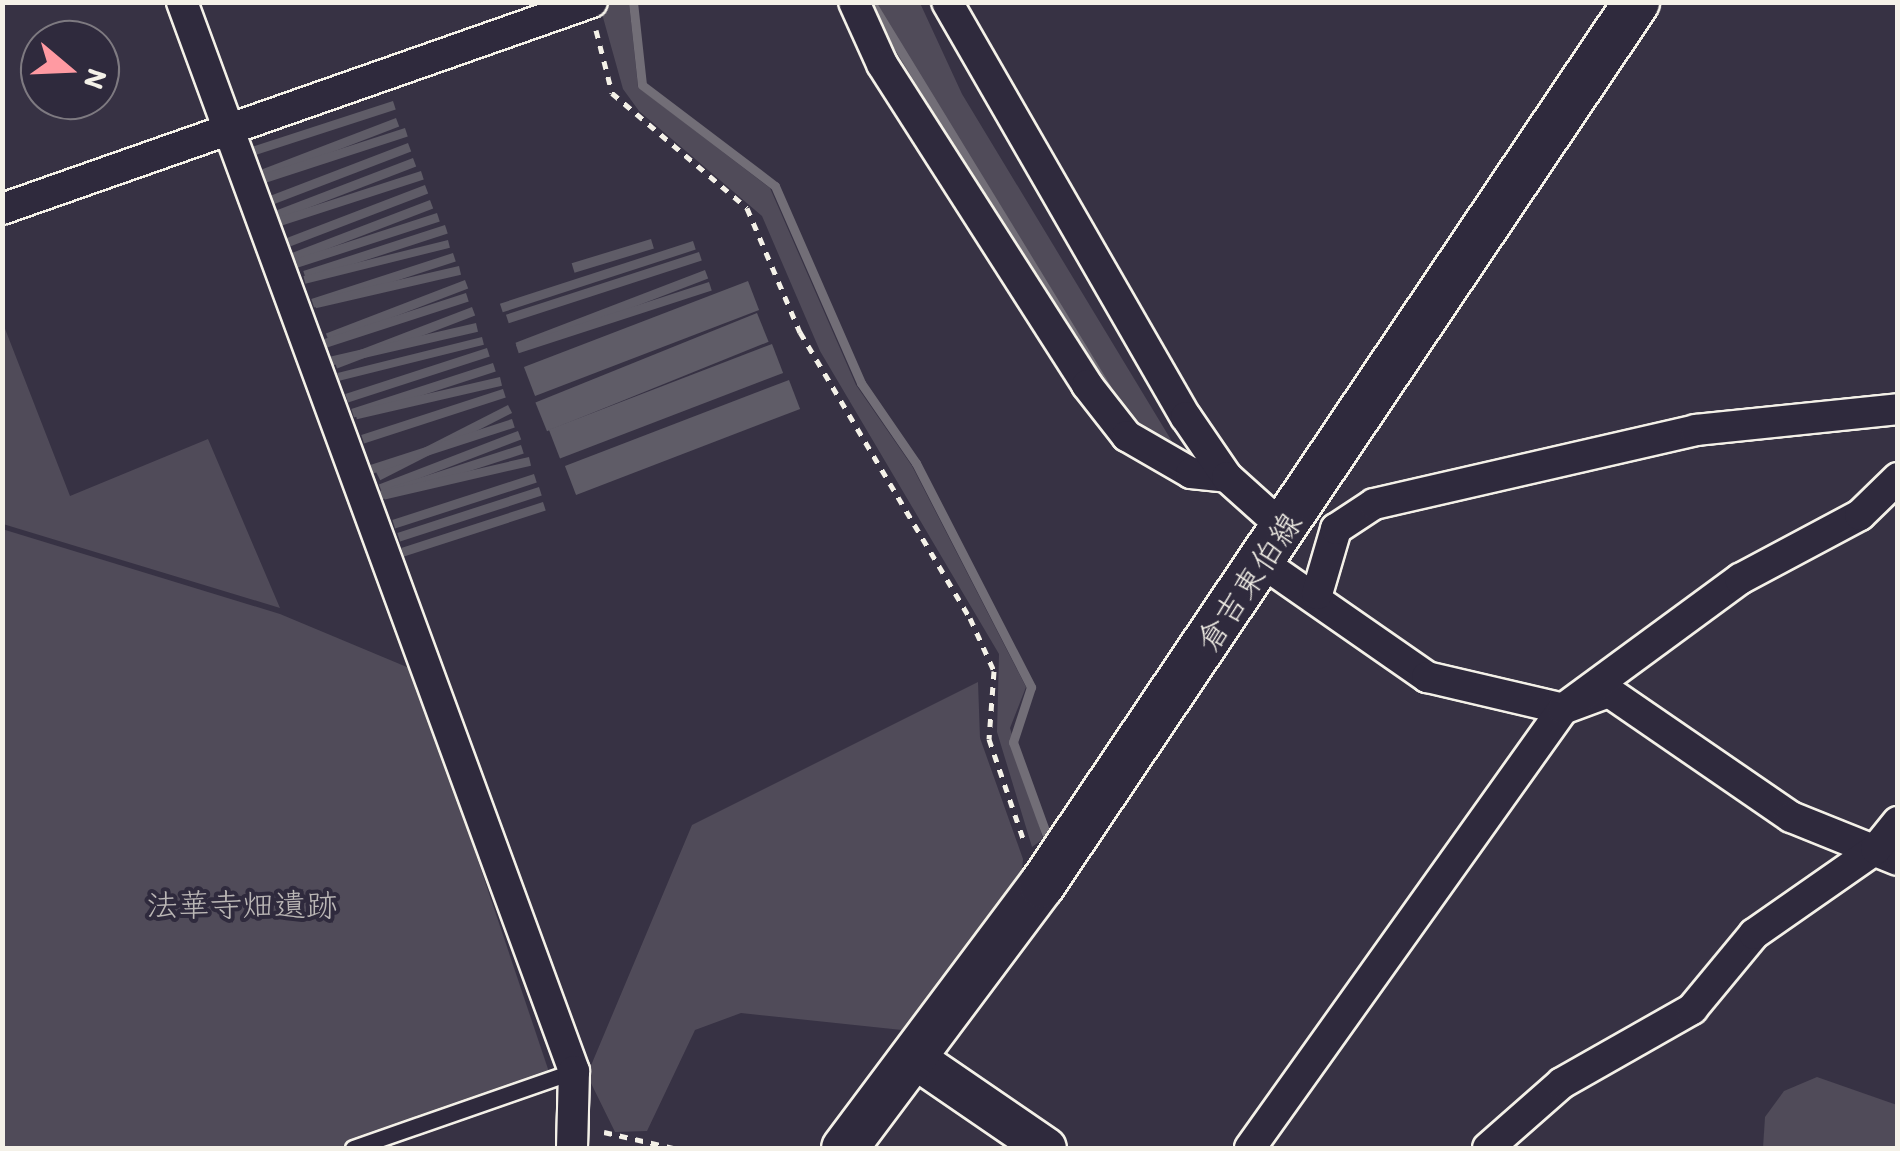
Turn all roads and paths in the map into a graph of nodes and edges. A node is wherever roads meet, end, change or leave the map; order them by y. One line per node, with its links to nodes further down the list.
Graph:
1 (182, 2): 6 (street)
2 (854, 2): 9 (street)
3 (947, 2): 9 (street)
4 (1636, 2): 11 (main road, 倉吉東伯線)
5 (593, 10): 6 (street); 16 (path)
6 (228, 132): 7 (street); 18 (street)
7 (2, 210)
8 (1898, 410): 12 (street)
9 (1227, 478): 11 (street)
10 (1898, 478): 13 (street)
11 (1274, 546): 12 (street); 16 (main road, 倉吉東伯線)
12 (1317, 594): 13 (street)
13 (1564, 710): 15 (street); 25 (street)
14 (1898, 822): 15 (street)
15 (1886, 855): 26 (street)
16 (1041, 885): 17 (main road, 倉吉東伯線)
17 (913, 1057): 23 (main road, 倉吉東伯線); 24 (street)
18 (574, 1070): 20 (lane); 21 (street)
19 (598, 1122): 22 (path)
20 (353, 1148)
21 (572, 1148)
22 (674, 1148)
23 (844, 1148)
24 (1046, 1148)
25 (1250, 1148)
26 (1488, 1148)

